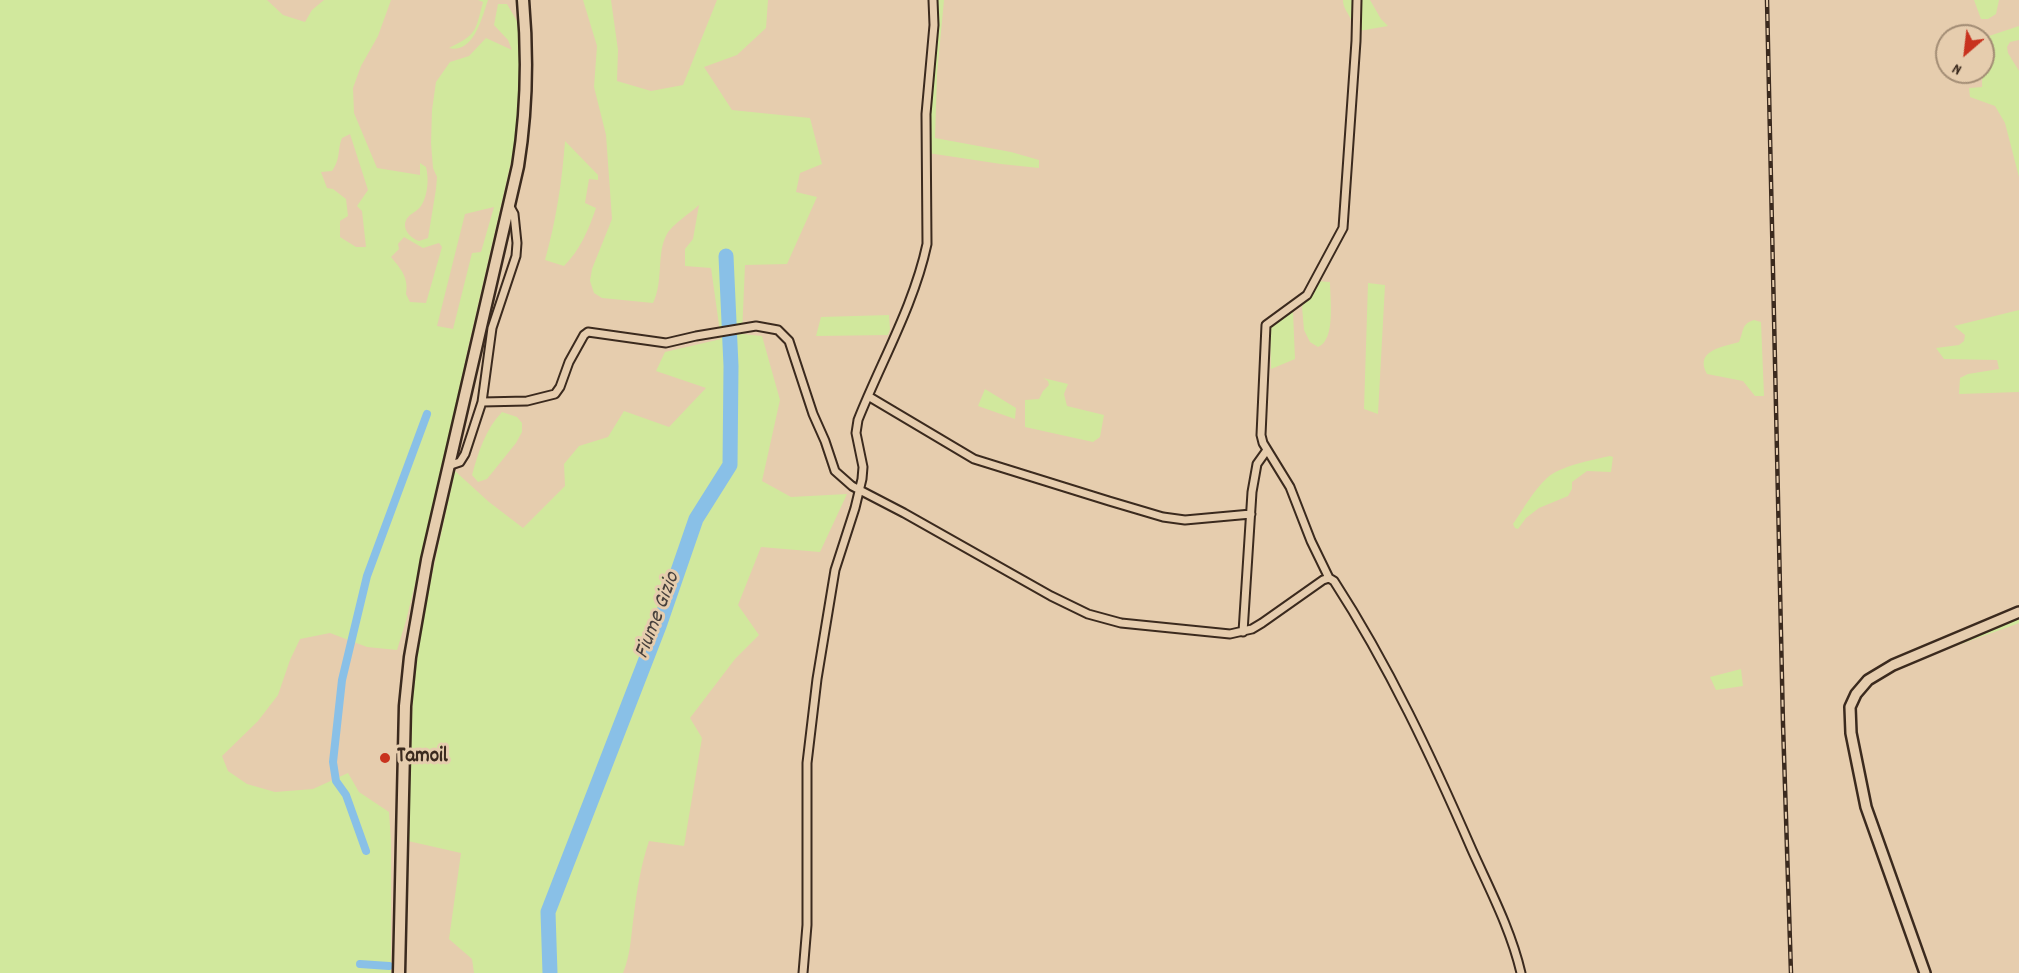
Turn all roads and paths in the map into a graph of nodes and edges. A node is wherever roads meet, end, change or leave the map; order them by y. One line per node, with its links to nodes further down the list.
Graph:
1 (523, 0): 4 (main road)
2 (933, 0): 6 (street)
3 (1357, 0): 8 (street)
4 (509, 206): 5 (main road); 5 (street)
5 (487, 327): 7 (street); 9 (main road)
6 (868, 396): 10 (street); 11 (street)
7 (482, 402): 9 (street); 10 (street)
8 (1267, 450): 11 (street); 12 (street)
9 (451, 465): 15 (main road)
10 (859, 490): 14 (street); 16 (street)
11 (1251, 514): 14 (street)
12 (1329, 578): 14 (street); 17 (street)
13 (2019, 612): 18 (main road)
14 (1242, 632)
15 (399, 973)
16 (803, 973)
17 (1521, 973)
18 (1925, 973)

